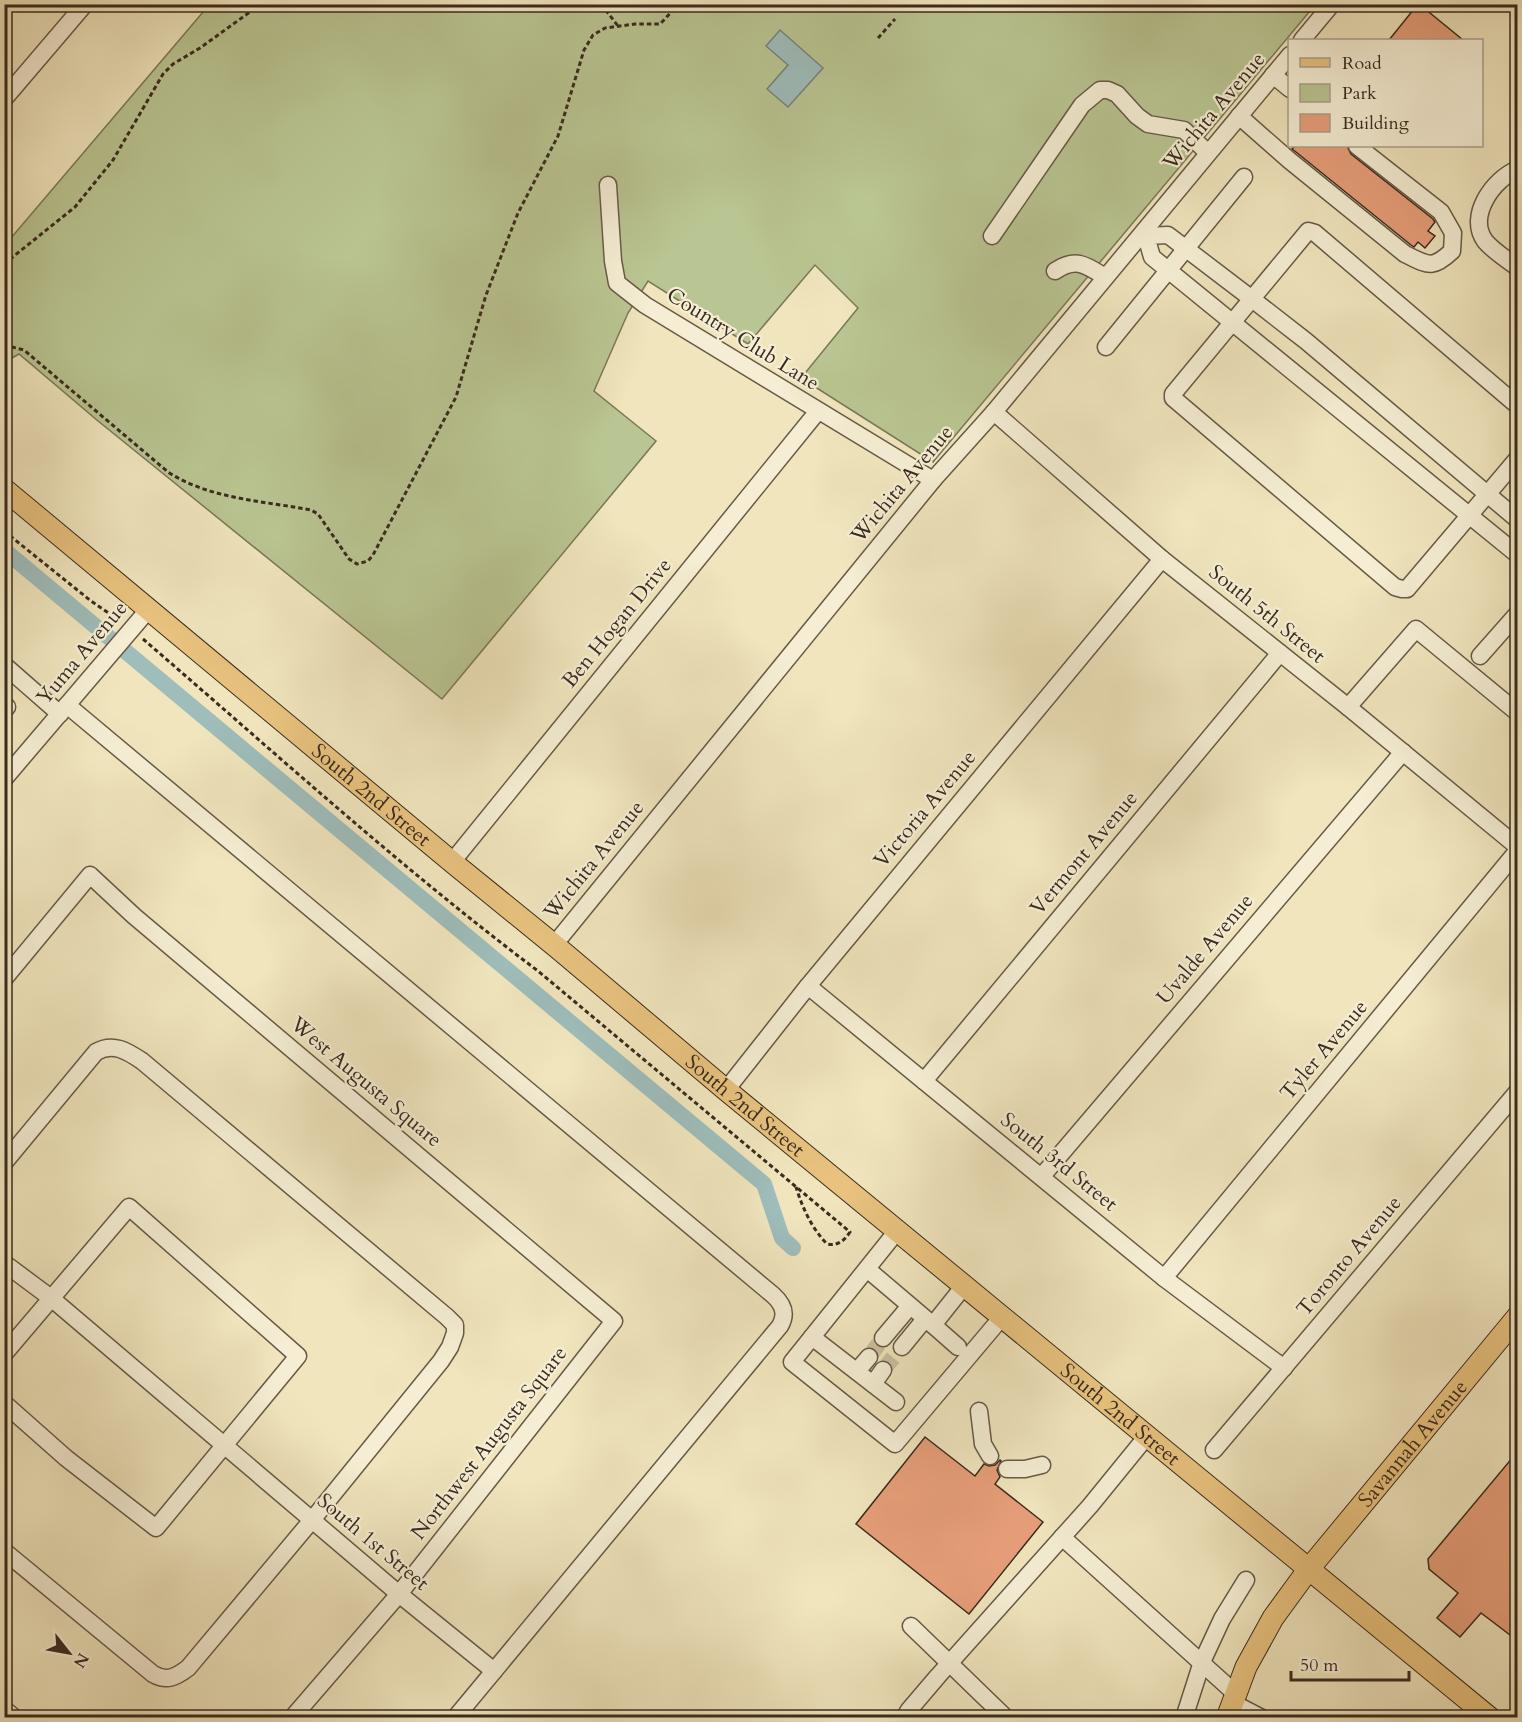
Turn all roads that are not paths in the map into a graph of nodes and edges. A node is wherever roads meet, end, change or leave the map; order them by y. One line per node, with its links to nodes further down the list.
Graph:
1 (85, 4): 7 (street)
2 (1332, 4): 3 (street)
3 (1303, 39)
4 (1288, 57): 5 (street, Wichita Avenue)
5 (1273, 75): 6 (street); 8 (street, Wichita Avenue)
6 (1288, 87)
7 (4, 99)
8 (1239, 116): 10 (street); 11 (street, Wichita Avenue)
9 (1358, 147): 10 (street)
10 (1288, 151)
11 (1208, 153): 15 (street); 20 (street, Wichita Avenue)
12 (1518, 169): 17 (street)
13 (1244, 177): 16 (street)
14 (608, 185): 25 (street, Country Club Lane)
15 (992, 236)
16 (1186, 250): 19 (street); 19 (street); 21 (street)
17 (1518, 268)
18 (1055, 271): 20 (street)
19 (1169, 271): 22 (street); 23 (street)
20 (1105, 277): 26 (street, Wichita Avenue)
21 (1252, 299): 22 (street); 24 (street); 30 (street)
22 (1232, 322): 31 (street); 31 (street)
23 (1106, 347)
24 (1518, 406)
25 (818, 411): 28 (street, Country Club Lane); 46 (street, Ben Hogan Drive)
26 (994, 411): 28 (street, Wichita Avenue); 34 (street, South 5th Street)
27 (1518, 458): 30 (street)
28 (933, 480): 47 (street, Wichita Avenue)
29 (4, 489): 35 (main road, South 2nd Street)
30 (1488, 495): 31 (street); 32 (street)
31 (1470, 516): 33 (street)
32 (1518, 520)
33 (1518, 555)
34 (1162, 559): 37 (street, South 5th Street); 49 (street, Victoria Avenue)
35 (148, 610): 41 (street, Yuma Avenue); 46 (main road, South 2nd Street)
36 (1518, 613): 38 (street)
37 (1280, 653): 40 (street, South 5th Street); 50 (street, Vermont Avenue)
38 (1480, 656)
39 (4, 665): 41 (street)
40 (1348, 707): 42 (street); 43 (street, South 5th Street)
41 (64, 709): 44 (street, Yuma Avenue); 92 (street)
42 (1518, 713)
43 (1403, 752): 45 (street, South 5th Street); 54 (street, Uvalde Avenue)
44 (4, 779)
45 (1518, 848): 58 (street, Tyler Avenue)
46 (452, 862): 47 (main road, South 2nd Street)
47 (554, 945): 51 (main road, South 2nd Street)
48 (4, 979): 63 (street, West Augusta Square)
49 (808, 986): 50 (street, South 3rd Street); 51 (street, Victoria Avenue)
50 (924, 1081): 54 (street, South 3rd Street)
51 (726, 1090): 55 (main road, South 2nd Street)
52 (1518, 1091): 72 (street, Toronto Avenue)
53 (4, 1163): 83 (street)
54 (1042, 1176): 58 (street, South 3rd Street)
55 (897, 1231): 57 (street); 59 (main road, South 2nd Street)
56 (4, 1263): 60 (street)
57 (867, 1269): 61 (street); 66 (street)
58 (1164, 1278): 72 (street, South 3rd Street)
59 (964, 1286): 62 (main road, South 2nd Street); 64 (street)
60 (51, 1298): 70 (street); 78 (street, South 1st Street); 78 (street)
61 (910, 1306): 64 (street); 67 (street)
62 (1002, 1317): 66 (street); 77 (main road, South 2nd Street)
63 (614, 1321): 88 (street, Northwest Augusta Square)
64 (929, 1322): 68 (street); 69 (street)
65 (1514, 1326): 86 (main road, Savannah Avenue)
66 (812, 1337): 73 (street)
67 (884, 1338)
68 (902, 1347)
69 (958, 1347)
70 (4, 1354)
71 (868, 1357): 73 (street)
72 (1284, 1368): 79 (street, Toronto Avenue)
73 (857, 1371): 74 (street)
74 (896, 1401)
75 (4, 1403): 78 (street)
76 (979, 1411): 80 (street)
77 (1147, 1436): 84 (street); 86 (main road, South 2nd Street)
78 (225, 1447): 83 (street, South 1st Street)
79 (1214, 1450)
80 (990, 1456)
81 (1042, 1465): 82 (street)
82 (1007, 1469)
83 (312, 1520): 85 (street); 88 (street, South 1st Street)
84 (1062, 1537): 90 (street); 91 (street)
85 (4, 1551)
86 (1308, 1570): 93 (main road, Savannah Avenue); 102 (main road, South 2nd Street)
87 (1246, 1580): 90 (street)
88 (399, 1594): 92 (street, South 1st Street); 97 (street, Northwest Augusta Square)
89 (911, 1626): 91 (street)
90 (1202, 1662): 93 (street); 100 (street)
91 (949, 1663): 95 (street); 99 (street)
92 (494, 1671): 98 (street)
93 (1232, 1705): 101 (street)
94 (4, 1709): 96 (street)
95 (1004, 1716)
96 (15, 1718)
97 (292, 1718)
98 (454, 1718)
99 (904, 1718)
100 (1184, 1718)
101 (1262, 1718)
102 (1490, 1718)

